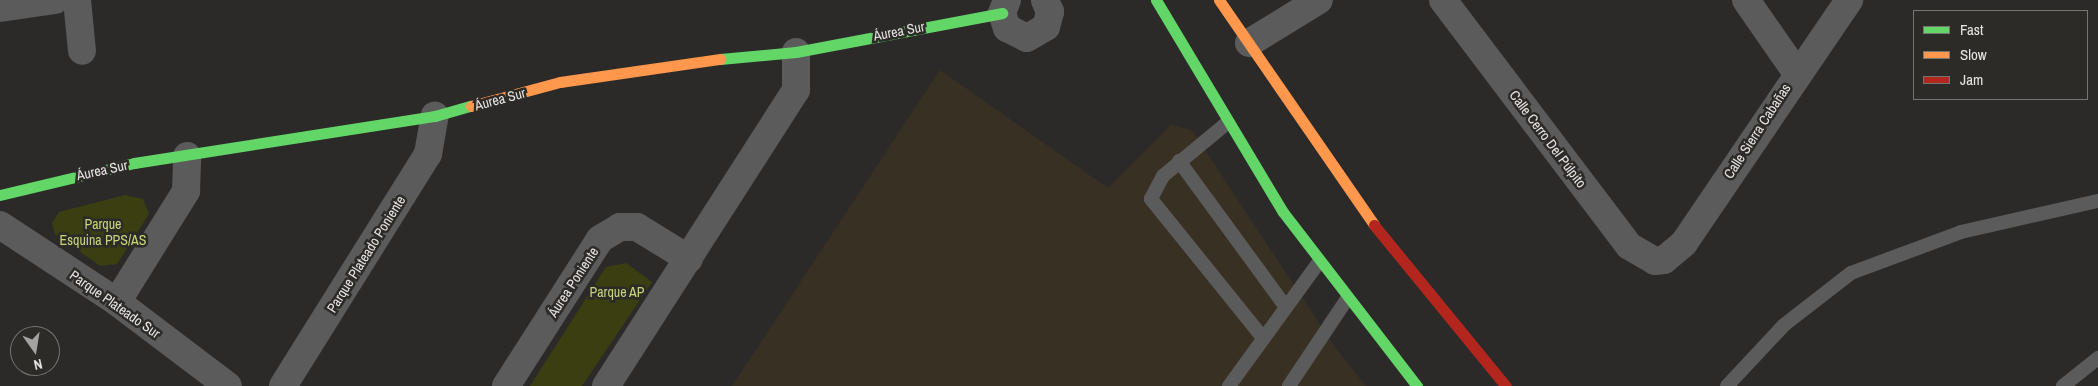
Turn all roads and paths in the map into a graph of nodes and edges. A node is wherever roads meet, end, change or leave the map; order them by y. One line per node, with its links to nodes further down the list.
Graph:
1 (55, 0): 11 (street)
2 (77, 0): 13 (street)
3 (1156, 0): 17 (street)
4 (1219, 0): 12 (street)
5 (1319, 0): 12 (street)
6 (1443, 0): 24 (street, Calle Cerro Del Púlpito)
7 (1746, 0): 15 (street)
8 (1849, 0): 15 (street, Calle Sierra Cabañas)
9 (1051, 2): 10 (street, Áurea Sur)
10 (1005, 7): 14 (street, Áurea Sur)
11 (0, 8)
12 (1248, 43): 38 (street)
13 (82, 51)
14 (796, 52): 16 (street, Áurea Sur); 23 (street)
15 (1796, 72): 24 (street, Calle Sierra Cabañas)
16 (435, 116): 18 (street, Áurea Sur); 32 (street, Parque Plateado Poniente)
17 (1227, 122): 19 (lane); 25 (street)
18 (188, 156): 20 (street, Áurea Sur); 27 (street)
19 (1179, 161): 28 (lane); 29 (lane)
20 (0, 195)
21 (2098, 201): 39 (lane)
22 (0, 225): 27 (street, Parque Plateado Sur)
23 (689, 259): 33 (street, Áurea Poniente); 34 (street)
24 (1664, 260)
25 (1319, 262): 26 (street); 28 (lane)
26 (1347, 299): 36 (lane); 37 (street)
27 (117, 302): 31 (street, Parque Plateado Sur)
28 (1286, 307): 29 (lane)
29 (1263, 338): 35 (lane)
30 (2098, 358): 40 (lane)
31 (228, 386)
32 (283, 386)
33 (506, 386)
34 (606, 386)
35 (1229, 386)
36 (1289, 386)
37 (1417, 386)
38 (1506, 386)
39 (1727, 386)
40 (2063, 386)

